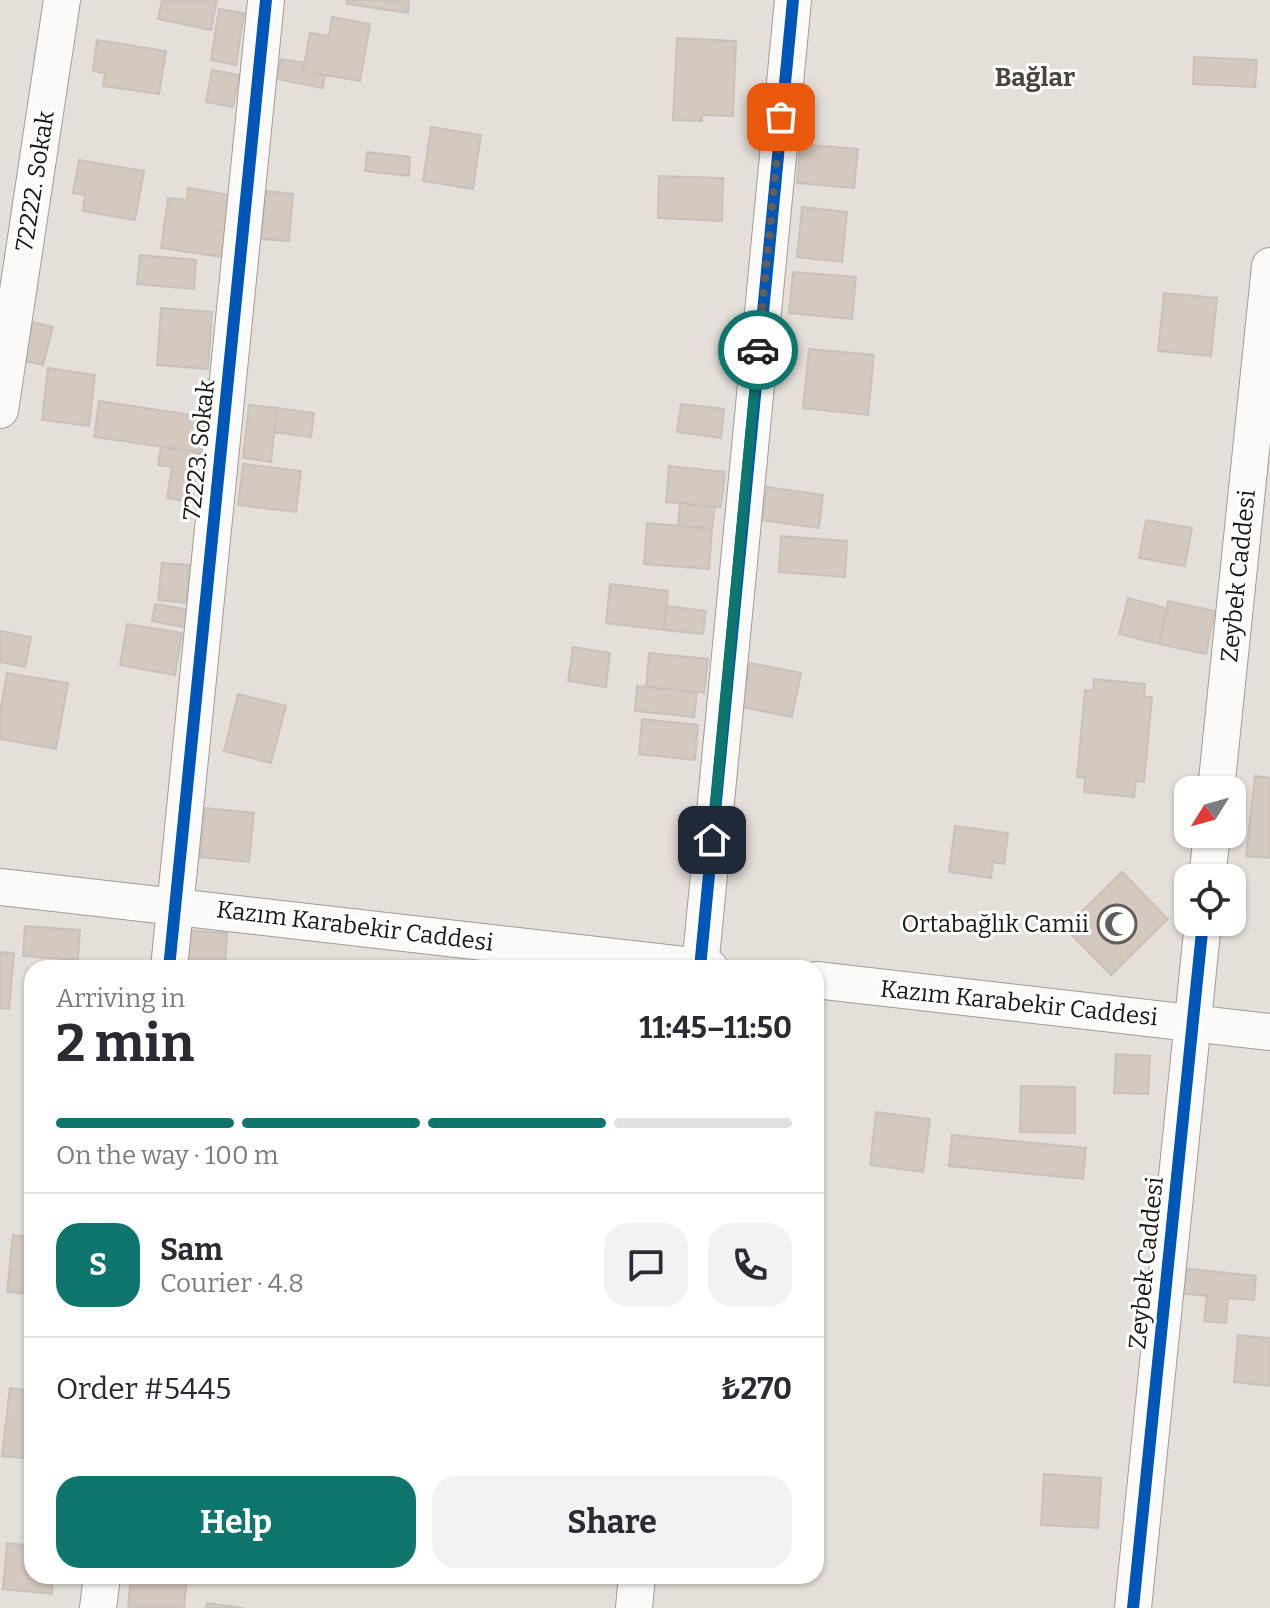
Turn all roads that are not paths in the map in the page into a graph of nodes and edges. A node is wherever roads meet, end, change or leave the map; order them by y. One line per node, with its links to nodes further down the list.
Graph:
1 (62, 0): 5 (street, 72222. Sokak)
2 (266, 0): 8 (street, 72223. Sokak)
3 (793, 0): 12 (street)
4 (1270, 266): 6 (street, Zeybek Caddesi)
5 (0, 410)
6 (1217, 776)
7 (0, 887): 8 (street, Kazım Karabekir Caddesi)
8 (176, 905): 10 (street, 72223. Sokak); 11 (street, Kazım Karabekir Caddesi)
9 (1202, 936): 14 (street, Zeybek Caddesi)
10 (170, 960)
11 (636, 960)
12 (704, 960)
13 (824, 981): 14 (street, Kazım Karabekir Caddesi)
14 (1193, 1022): 15 (street, Kazım Karabekir Caddesi); 20 (street, Zeybek Caddesi)
15 (1270, 1032)
16 (101, 1584): 18 (street)
17 (636, 1584): 19 (street)
18 (98, 1608)
19 (634, 1608)
20 (1133, 1608)

